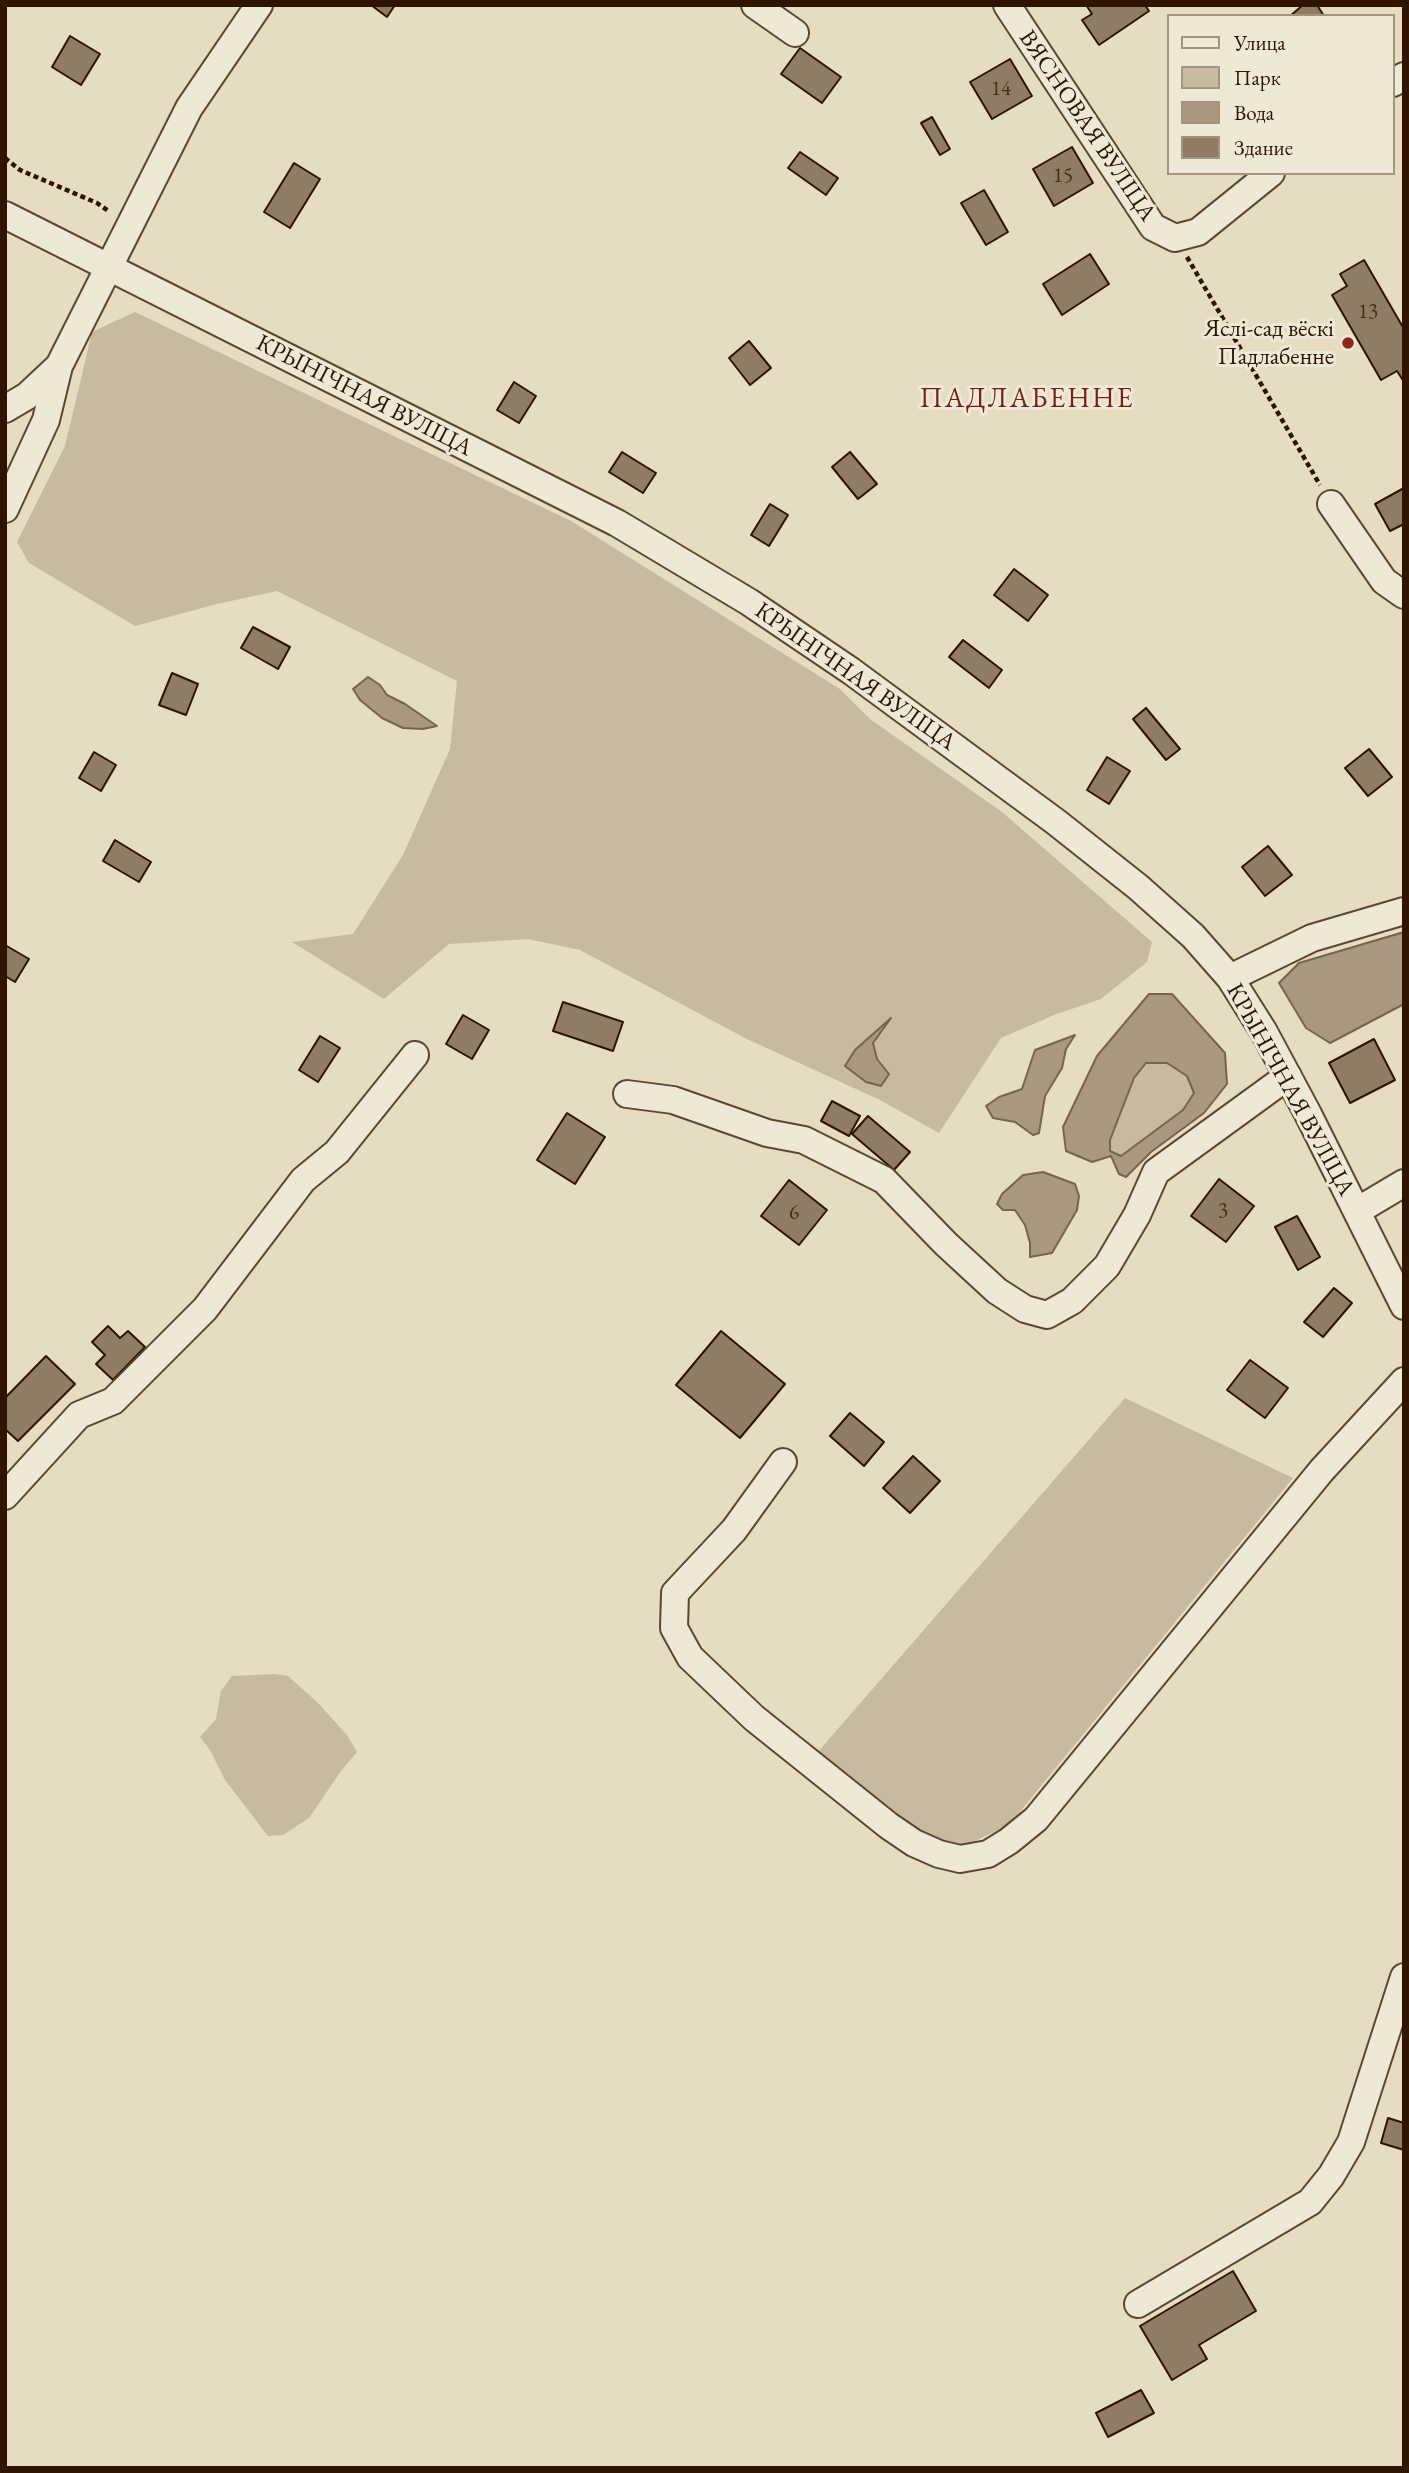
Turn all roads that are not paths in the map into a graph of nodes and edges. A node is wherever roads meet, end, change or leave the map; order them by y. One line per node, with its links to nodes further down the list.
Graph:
1 (259, 5): 7 (street)
2 (755, 5): 4 (street)
3 (1007, 5): 5 (street, ВЯСНОВАЯ ВУЛІЦА)
4 (795, 33)
5 (1269, 175)
6 (5, 215): 7 (street, КРЫНІЧНАЯ ВУЛІЦА)
7 (107, 268): 8 (street); 14 (street, КРЫНІЧНАЯ ВУЛІЦА)
8 (59, 366): 9 (street); 11 (street)
9 (5, 409)
10 (1331, 504): 12 (street)
11 (5, 509)
12 (1404, 595)
13 (1404, 911): 14 (street)
14 (1230, 978): 16 (street, КРЫНІЧНАЯ ВУЛІЦА)
15 (415, 1055): 23 (street)
16 (1288, 1076): 17 (street); 19 (street, КРЫНІЧНАЯ ВУЛІЦА)
17 (627, 1094)
18 (1404, 1183): 19 (street)
19 (1357, 1211): 20 (street, КРЫНІЧНАЯ ВУЛІЦА)
20 (1404, 1306)
21 (1404, 1381): 22 (street)
22 (783, 1462)
23 (5, 1496)
24 (1404, 1977): 25 (street)
25 (1138, 2304)

